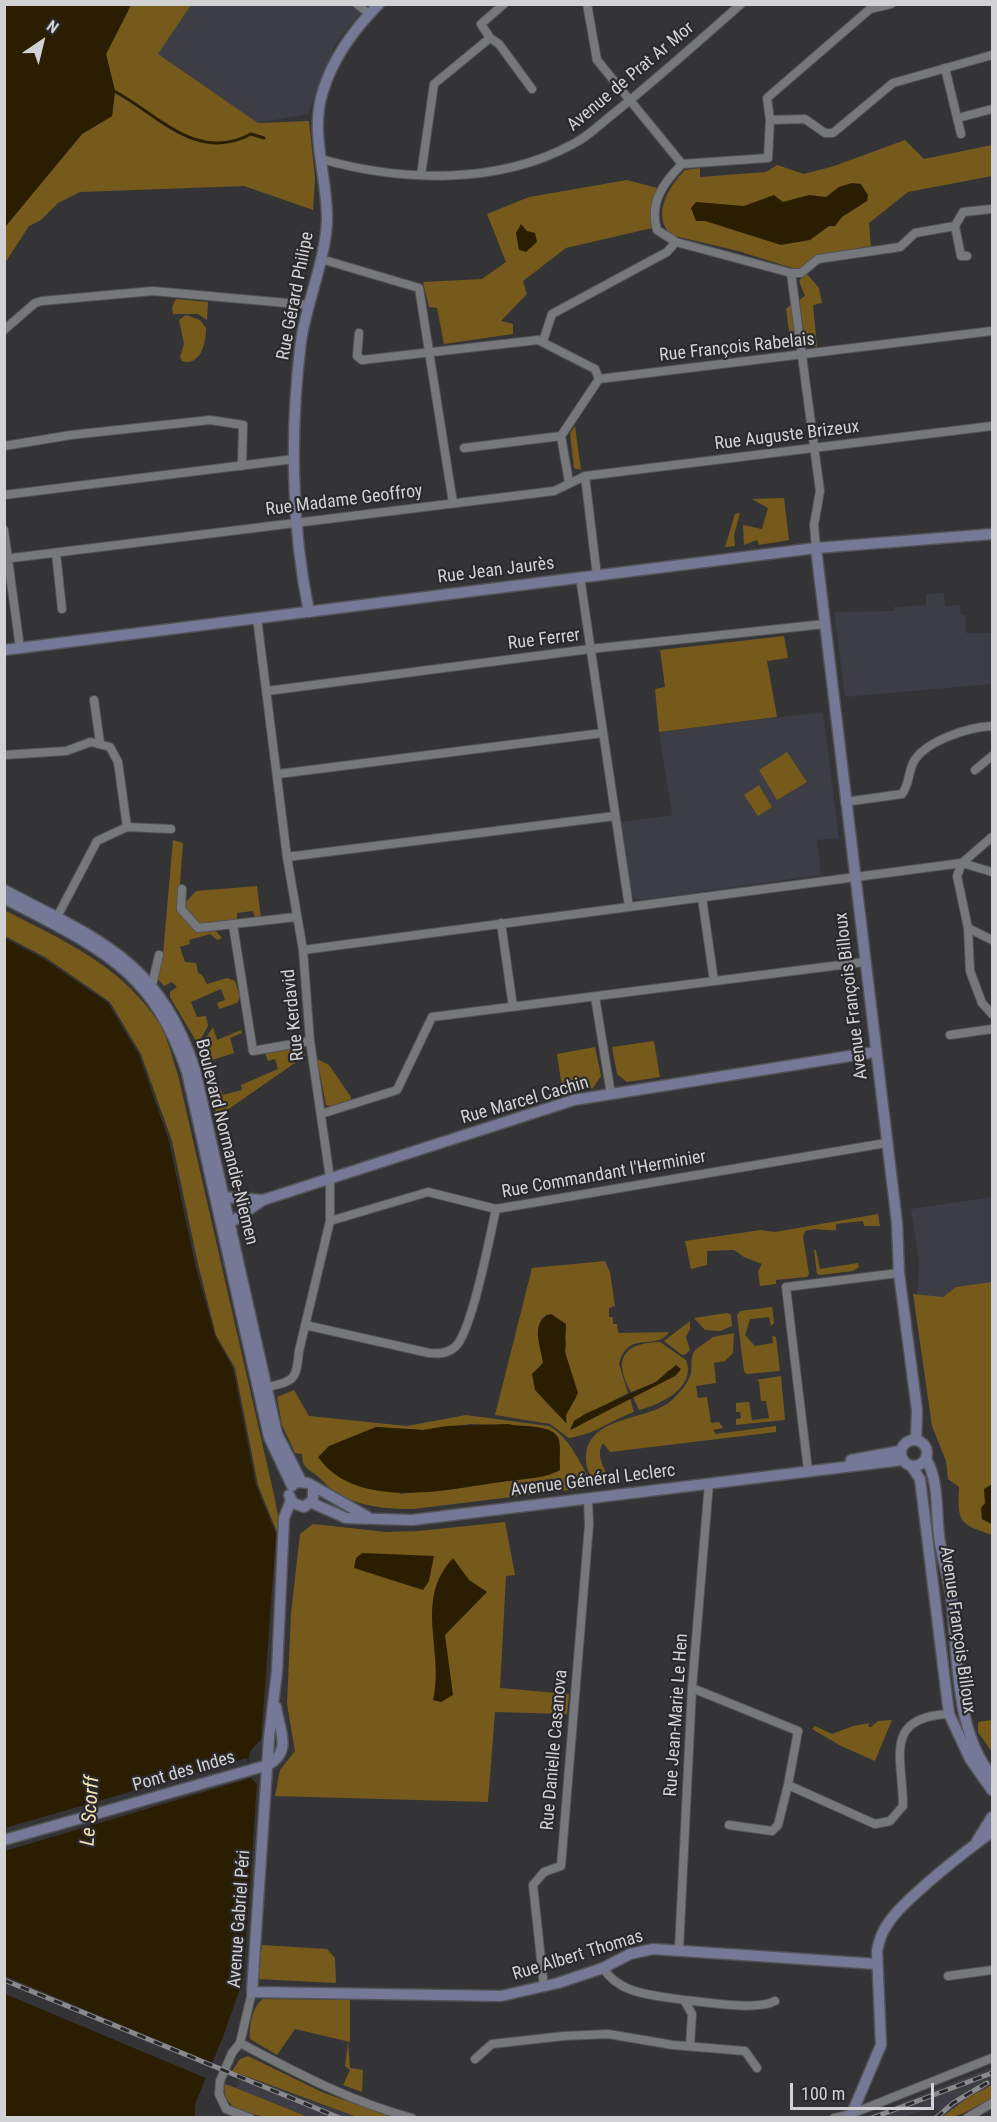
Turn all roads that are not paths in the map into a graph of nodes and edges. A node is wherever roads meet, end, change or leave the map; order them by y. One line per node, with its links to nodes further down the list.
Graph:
1 (357, 4): 7 (street)
2 (380, 4): 7 (street, Rue Gérard Philipe)
3 (504, 4): 8 (street)
4 (587, 4): 12 (street)
5 (741, 4): 12 (street, Avenue de Prat Ar Mor)
6 (891, 4): 15 (street)
7 (369, 14): 17 (street, Rue Gérard Philipe)
8 (490, 38): 11 (street); 19 (street)
9 (993, 55): 10 (street)
10 (945, 68): 14 (street); 15 (street)
11 (532, 89)
12 (630, 101): 18 (street); 19 (street, Avenue de Prat Ar Mor)
13 (993, 109): 14 (street)
14 (958, 118): 16 (street)
15 (770, 120): 18 (street)
16 (961, 134)
17 (321, 159): 19 (street, Avenue de Prat Ar Mor); 24 (street, Rue Gérard Philipe)
18 (682, 164): 22 (street)
19 (421, 175)
20 (993, 209): 21 (street)
21 (955, 226): 23 (street); 25 (street)
22 (676, 242): 25 (street); 30 (street)
23 (967, 255)
24 (321, 259): 26 (street, Rue Gérard Philipe); 31 (street)
25 (791, 273): 32 (street)
26 (309, 305): 27 (street); 39 (street, Rue Gérard Philipe)
27 (4, 330)
28 (993, 331): 32 (street, Rue François Rabelais)
29 (359, 333): 31 (street)
30 (543, 341): 31 (street); 33 (street)
31 (429, 352): 44 (street)
32 (802, 354): 33 (street, Rue François Rabelais); 37 (street)
33 (599, 379): 35 (street)
34 (993, 426): 37 (street, Rue Auguste Brizeux)
35 (561, 436): 38 (street); 42 (street)
36 (4, 446): 40 (street)
37 (813, 447): 41 (street, Rue Auguste Brizeux); 48 (street)
38 (464, 448)
39 (294, 459): 40 (street); 45 (street, Rue Gérard Philipe)
40 (242, 465): 43 (street)
41 (585, 476): 42 (street, Rue Madame Geoffroy); 51 (street)
42 (569, 482): 44 (street, Rue Madame Geoffroy)
43 (4, 495)
44 (453, 503): 45 (street, Rue Madame Geoffroy)
45 (298, 522): 49 (street, Rue Madame Geoffroy); 54 (street, Rue Gérard Philipe)
46 (4, 530): 50 (street)
47 (993, 534): 48 (street, Rue Jean Jaurès)
48 (816, 548): 51 (street, Rue Jean Jaurès); 56 (street, Avenue François Billoux)
49 (56, 552): 50 (street, Rue Madame Geoffroy); 53 (street)
50 (6, 559): 57 (street)
51 (597, 576): 52 (street, Rue Jean Jaurès)
52 (580, 577): 54 (street, Rue Jean Jaurès); 59 (street)
53 (62, 609)
54 (309, 612): 55 (street, Rue Jean Jaurès)
55 (257, 618): 57 (street, Rue Jean Jaurès); 60 (street, Rue Kerdavid)
56 (825, 624): 59 (street, Rue Ferrer); 69 (street, Avenue François Billoux)
57 (20, 648): 58 (street, Rue Jean Jaurès)
58 (4, 650)
59 (590, 650): 60 (street, Rue Ferrer); 63 (street)
60 (267, 691): 68 (street, Rue Kerdavid)
61 (94, 700): 64 (street)
62 (993, 726): 69 (street)
63 (603, 733): 68 (street); 70 (street)
64 (100, 743): 65 (street); 71 (street)
65 (7, 754)
66 (993, 756): 67 (street)
67 (975, 770)
68 (278, 774): 74 (street, Rue Kerdavid)
69 (845, 802): 77 (street, Avenue François Billoux)
70 (615, 816): 74 (street); 82 (street)
71 (127, 827): 72 (street); 84 (street)
72 (171, 829)
73 (993, 837): 75 (street)
74 (287, 857): 83 (street, Rue Kerdavid)
75 (963, 863): 76 (street); 77 (street); 87 (street)
76 (993, 872)
77 (856, 878): 81 (street); 91 (street, Avenue François Billoux)
78 (182, 889): 86 (street)
79 (4, 890): 84 (street, Boulevard Normandie-Niemen)
80 (4, 898): 119 (street, Boulevard Normandie-Niemen)
81 (702, 898): 82 (street); 92 (street)
82 (629, 907): 85 (street)
83 (296, 916): 86 (street); 89 (street, Rue Kerdavid)
84 (57, 917): 93 (street, Boulevard Normandie-Niemen)
85 (501, 923): 89 (street); 95 (street)
86 (233, 925): 99 (street)
87 (968, 928): 88 (street); 96 (street)
88 (993, 940)
89 (303, 950): 99 (street, Rue Kerdavid)
90 (159, 955): 93 (street)
91 (864, 962): 92 (street); 100 (street, Avenue François Billoux)
92 (714, 981): 94 (street)
93 (152, 985): 105 (street, Boulevard Normandie-Niemen)
94 (595, 997): 95 (street); 101 (street)
95 (513, 1006): 102 (street)
96 (993, 1014)
97 (993, 1029): 98 (street)
98 (950, 1035)
99 (310, 1041): 102 (street, Rue Kerdavid)
100 (875, 1052): 101 (street, Rue Marcel Cachin); 103 (street, Avenue François Billoux)
101 (611, 1094): 104 (street, Rue Marcel Cachin)
102 (321, 1114): 104 (street, Rue Kerdavid)
103 (886, 1143): 107 (street, Rue Commandant l'Herminier); 110 (street, Avenue François Billoux)
104 (330, 1178): 106 (street, Rue Marcel Cachin); 108 (street, Rue Kerdavid)
105 (224, 1197): 106 (street, Rue Marcel Cachin); 109 (street, Boulevard Normandie-Niemen)
106 (263, 1200): 109 (street, Rue Marcel Cachin)
107 (496, 1209): 108 (street, Rue Commandant l'Herminier); 111 (street)
108 (330, 1221): 111 (street, Rue Kerdavid)
109 (230, 1223): 112 (street, Boulevard Normandie-Niemen)
110 (900, 1273): 113 (street, Avenue François Billoux); 117 (street)
111 (305, 1325): 112 (street, Rue Kerdavid)
112 (267, 1387): 119 (street, Boulevard Normandie-Niemen)
113 (916, 1440): 114 (street); 115 (street, Avenue François Billoux)
114 (901, 1456): 116 (street); 117 (street, Avenue Général Leclerc)
115 (926, 1459): 116 (street); 127 (street, Avenue François Billoux)
116 (912, 1467): 126 (street, Avenue François Billoux)
117 (814, 1470): 118 (street, Avenue Général Leclerc)
118 (709, 1483): 121 (street, Avenue Général Leclerc); 125 (street, Rue Jean-Marie Le Hen)
119 (297, 1484): 120 (street); 122 (street)
120 (313, 1488): 123 (street); 124 (street, Avenue Général Leclerc)
121 (588, 1499): 124 (street, Avenue Général Leclerc); 142 (street, Rue Danielle Casanova)
122 (296, 1503): 123 (street); 128 (street, Avenue Gabriel Péri)
123 (312, 1503): 124 (street, Avenue Général Leclerc)
124 (371, 1518)
125 (692, 1688): 130 (street); 137 (street, Rue Jean-Marie Le Hen)
126 (949, 1714): 127 (street); 130 (street); 131 (street, Avenue François Billoux)
127 (966, 1723): 129 (street, Avenue François Billoux)
128 (268, 1765): 135 (street, Pont des Indes); 143 (street, Avenue Gabriel Péri)
129 (993, 1776)
130 (788, 1785): 133 (street)
131 (993, 1790)
132 (993, 1817): 136 (street)
133 (729, 1825)
134 (993, 1832): 136 (street)
135 (4, 1840)
136 (975, 1844): 138 (street)
137 (679, 1949): 138 (street, Rue Albert Thomas); 139 (street, Rue Albert Thomas)
138 (877, 1964): 152 (street)
139 (603, 1968): 142 (street, Rue Albert Thomas); 144 (street)
140 (993, 1970): 141 (street)
141 (948, 1976)
142 (544, 1987): 143 (street, Rue Albert Thomas)
143 (252, 1992): 146 (street, Avenue Gabriel Péri)
144 (684, 2000): 145 (street); 147 (street)
145 (775, 2001)
146 (240, 2043): 153 (street, Avenue Gabriel Péri); 154 (street)
147 (690, 2046): 149 (street); 150 (street)
148 (993, 2058): 152 (street)
149 (475, 2059)
150 (757, 2068)
151 (993, 2103): 156 (street)
152 (850, 2116): 155 (street)
153 (250, 2118)
154 (412, 2118)
155 (834, 2118)
156 (967, 2118)

